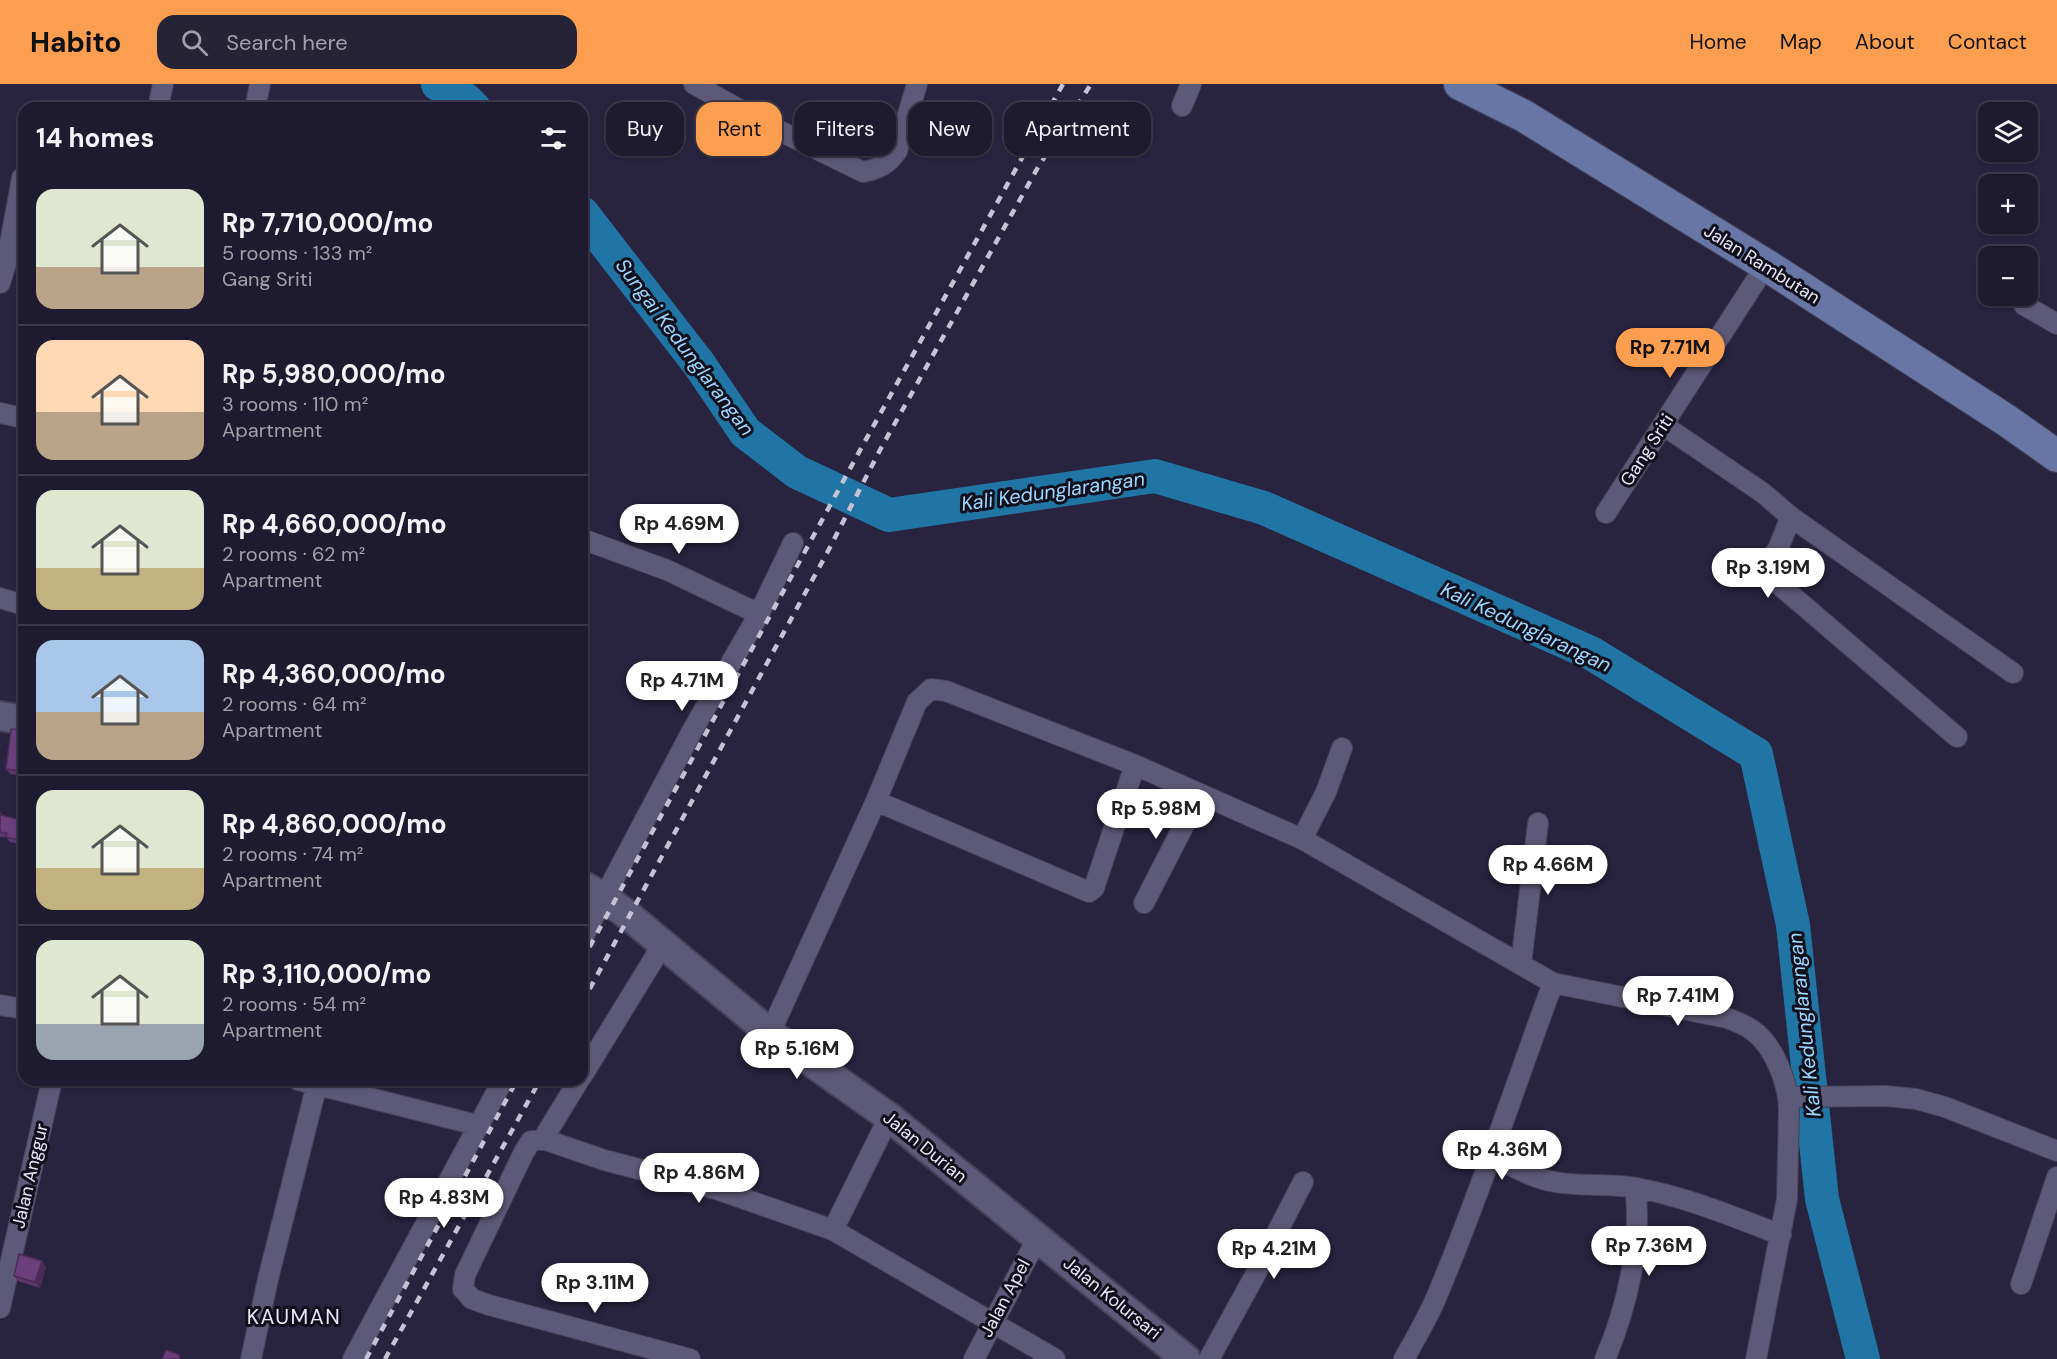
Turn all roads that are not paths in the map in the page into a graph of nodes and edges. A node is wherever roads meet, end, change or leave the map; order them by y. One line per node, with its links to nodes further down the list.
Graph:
1 (163, 84): 7 (street)
2 (260, 84): 8 (street)
3 (694, 84): 4 (street)
4 (917, 84)
5 (1191, 84): 9 (street)
6 (1460, 84): 11 (main road, Jalan Rambutan)
7 (159, 102)
8 (256, 102)
9 (1182, 106)
10 (18, 200): 12 (street)
11 (1766, 265): 17 (street, Gang Sriti); 18 (main road, Jalan Rambutan)
12 (0, 282)
13 (2026, 306): 14 (street)
14 (2057, 324)
15 (0, 413): 16 (street)
16 (18, 417)
17 (1663, 425): 19 (street, Gang Sriti); 20 (street)
18 (2057, 456)
19 (1606, 513)
20 (1791, 517): 26 (street); 29 (street)
21 (588, 541): 25 (street)
22 (793, 543): 25 (street)
23 (0, 598): 24 (street)
24 (18, 603)
25 (759, 614): 36 (street)
26 (2013, 673)
27 (0, 716): 28 (street)
28 (18, 719)
29 (1957, 737)
30 (1342, 748): 35 (street)
31 (1136, 765): 32 (street); 33 (street); 33 (street)
32 (1200, 794): 35 (street); 37 (street)
33 (876, 801): 44 (street)
34 (1539, 823): 40 (street)
35 (1302, 839): 40 (street)
36 (594, 892): 38 (street); 39 (street, Jalan Durian)
37 (1144, 903)
38 (588, 916)
39 (663, 944): 44 (street, Jalan Durian); 45 (street)
40 (1521, 964): 41 (street)
41 (1553, 983): 51 (street); 56 (street)
42 (0, 1005): 43 (street)
43 (18, 1008)
44 (771, 1033): 53 (street, Jalan Durian)
45 (588, 1066)
46 (51, 1086): 64 (street, Jalan Anggur)
47 (309, 1086): 66 (street)
48 (326, 1086): 52 (street)
49 (500, 1086): 52 (street)
50 (575, 1086): 54 (street)
51 (1792, 1097): 55 (street); 61 (street)
52 (477, 1125): 67 (street)
53 (883, 1129): 60 (street); 62 (street, Jalan Durian)
54 (543, 1139): 60 (street); 68 (street)
55 (2057, 1151)
56 (1492, 1156): 59 (street); 73 (street)
57 (2057, 1177): 63 (street)
58 (1303, 1182): 72 (street)
59 (1635, 1188): 61 (street); 74 (street)
60 (833, 1230): 65 (street)
61 (1781, 1235): 75 (street)
62 (1038, 1237): 65 (street, Jalan Apel); 71 (street, Jalan Kolursari)
63 (2021, 1284)
64 (0, 1308)
65 (995, 1316): 69 (street, Jalan Apel); 70 (street)
66 (251, 1359)
67 (353, 1359)
68 (690, 1359)
69 (974, 1359)
70 (1055, 1359)
71 (1186, 1359)
72 (1209, 1359)
73 (1404, 1359)
74 (1605, 1359)
75 (1756, 1359)

